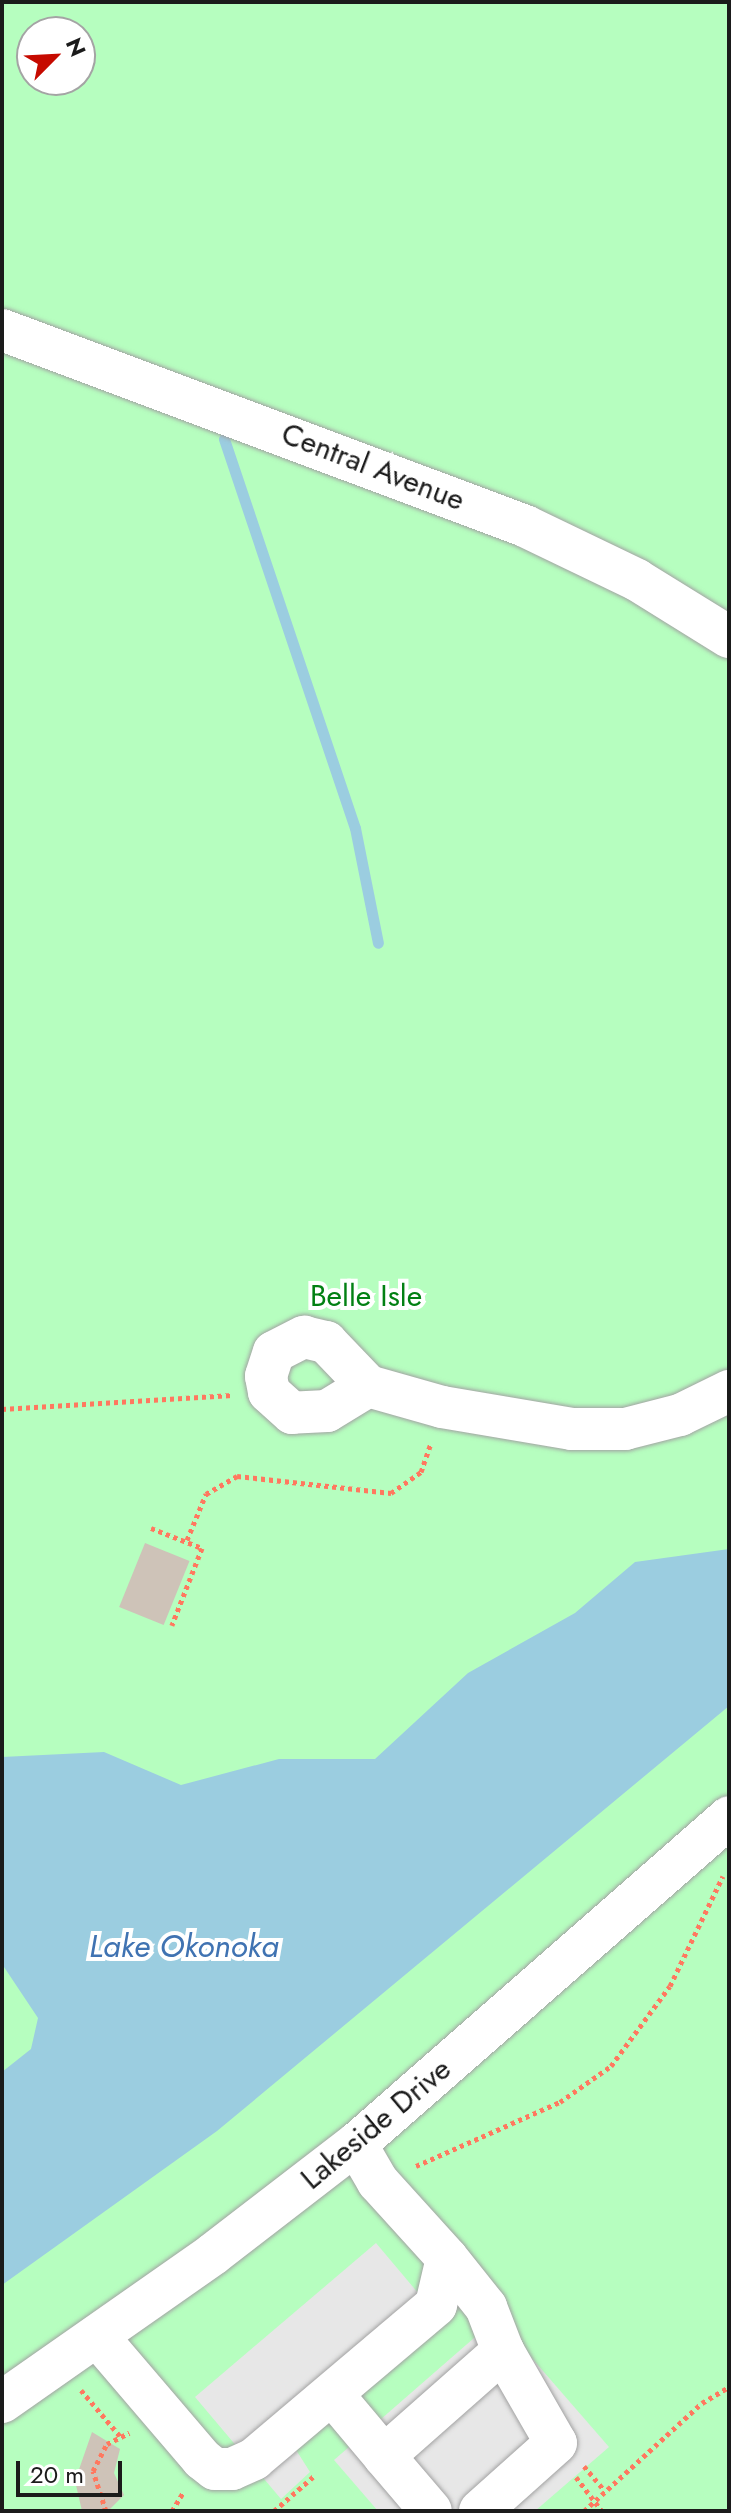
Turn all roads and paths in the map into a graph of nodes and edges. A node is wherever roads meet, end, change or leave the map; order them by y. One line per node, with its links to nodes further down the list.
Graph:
1 (2, 330): 2 (street, Central Avenue)
2 (729, 637)
3 (368, 1386): 5 (street); 5 (street); 6 (street)
4 (729, 1391): 6 (street)
5 (269, 1392): 7 (path)
6 (442, 1407): 9 (path)
7 (2, 1409)
8 (151, 1528): 9 (path)
9 (187, 1540): 10 (path)
10 (172, 1625)
11 (729, 1817): 12 (street, Lakeside Drive)
12 (356, 2144): 13 (street); 14 (street, Lakeside Drive)
13 (447, 2258): 15 (street); 18 (street)
14 (97, 2336): 18 (street); 19 (street, Lakeside Drive)
15 (503, 2351): 22 (street); 31 (street)
16 (78, 2386): 21 (path)
17 (729, 2387): 26 (path)
18 (332, 2394): 22 (street)
19 (2, 2402)
20 (135, 2432): 21 (path)
21 (120, 2436): 28 (path)
22 (384, 2456): 30 (street)
23 (314, 2476): 29 (path)
24 (185, 2478): 27 (path)
25 (578, 2480): 26 (path)
26 (594, 2500): 32 (path); 33 (path)
27 (176, 2510)
28 (106, 2511)
29 (274, 2511)
30 (431, 2511)
31 (480, 2511)
32 (584, 2511)
33 (602, 2511)

